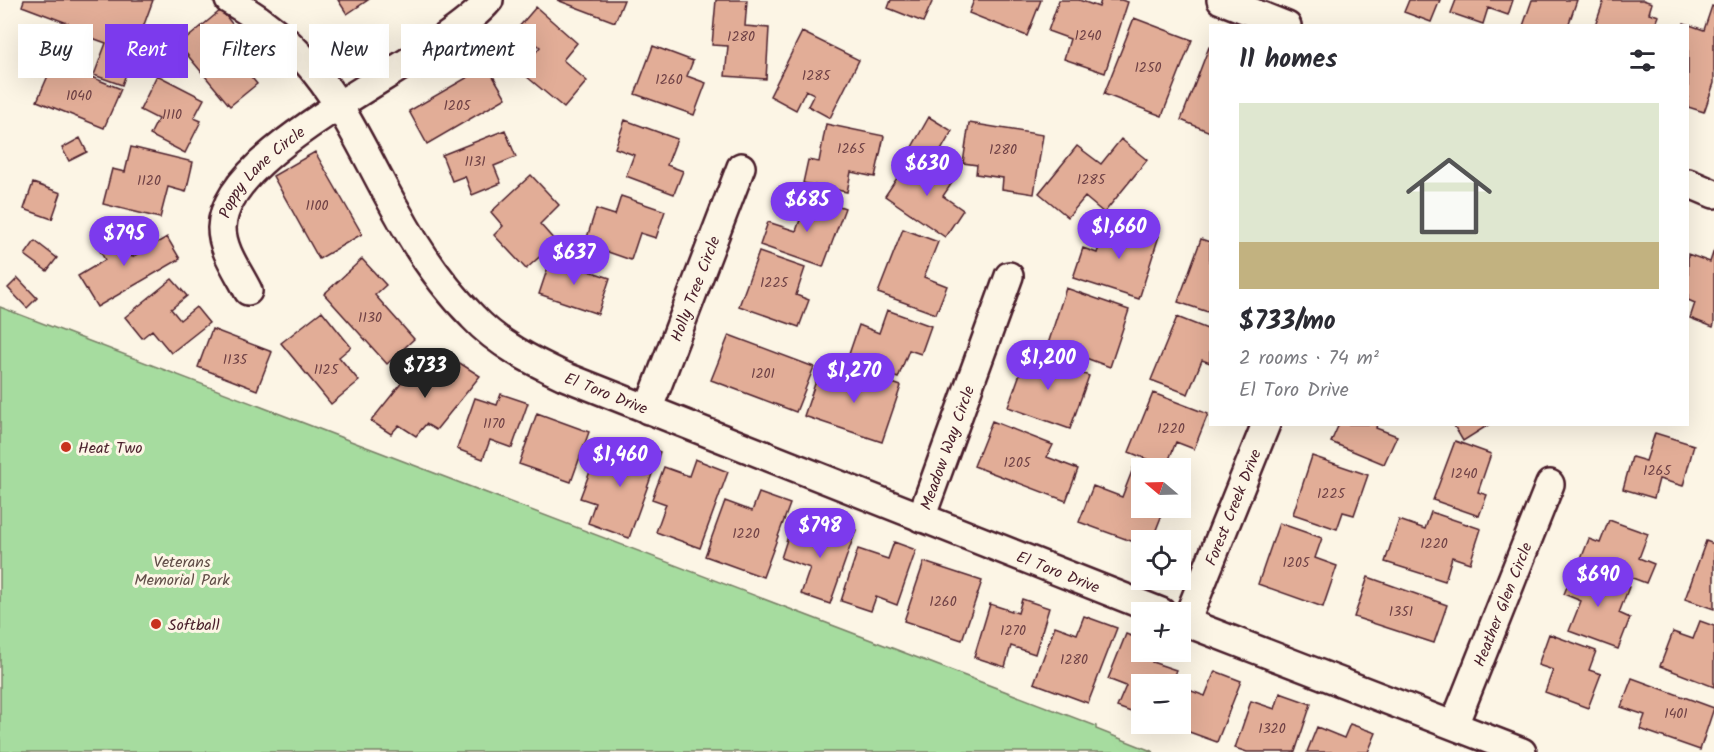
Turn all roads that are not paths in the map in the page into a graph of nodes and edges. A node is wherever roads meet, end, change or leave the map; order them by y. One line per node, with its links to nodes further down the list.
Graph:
1 (229, 0): 5 (street, El Toro Drive)
2 (489, 0): 5 (street, Poppy Lane Circle)
3 (1221, 0): 4 (street)
4 (1283, 16)
5 (338, 104): 10 (street, Poppy Lane Circle); 11 (street, El Toro Drive)
6 (741, 167): 11 (street, Holly Tree Circle)
7 (1689, 183): 8 (street)
8 (1714, 194)
9 (1009, 276): 14 (street, Meadow Way Circle)
10 (248, 291)
11 (648, 410): 14 (street, El Toro Drive)
12 (1265, 426): 16 (street, Forest Creek Drive)
13 (1550, 484): 18 (street, Heather Glen Circle)
14 (921, 518): 15 (street, El Toro Drive)
15 (1135, 602)
16 (1191, 602)
17 (1191, 624): 18 (street)
18 (1454, 725): 19 (street)
19 (1522, 752)

